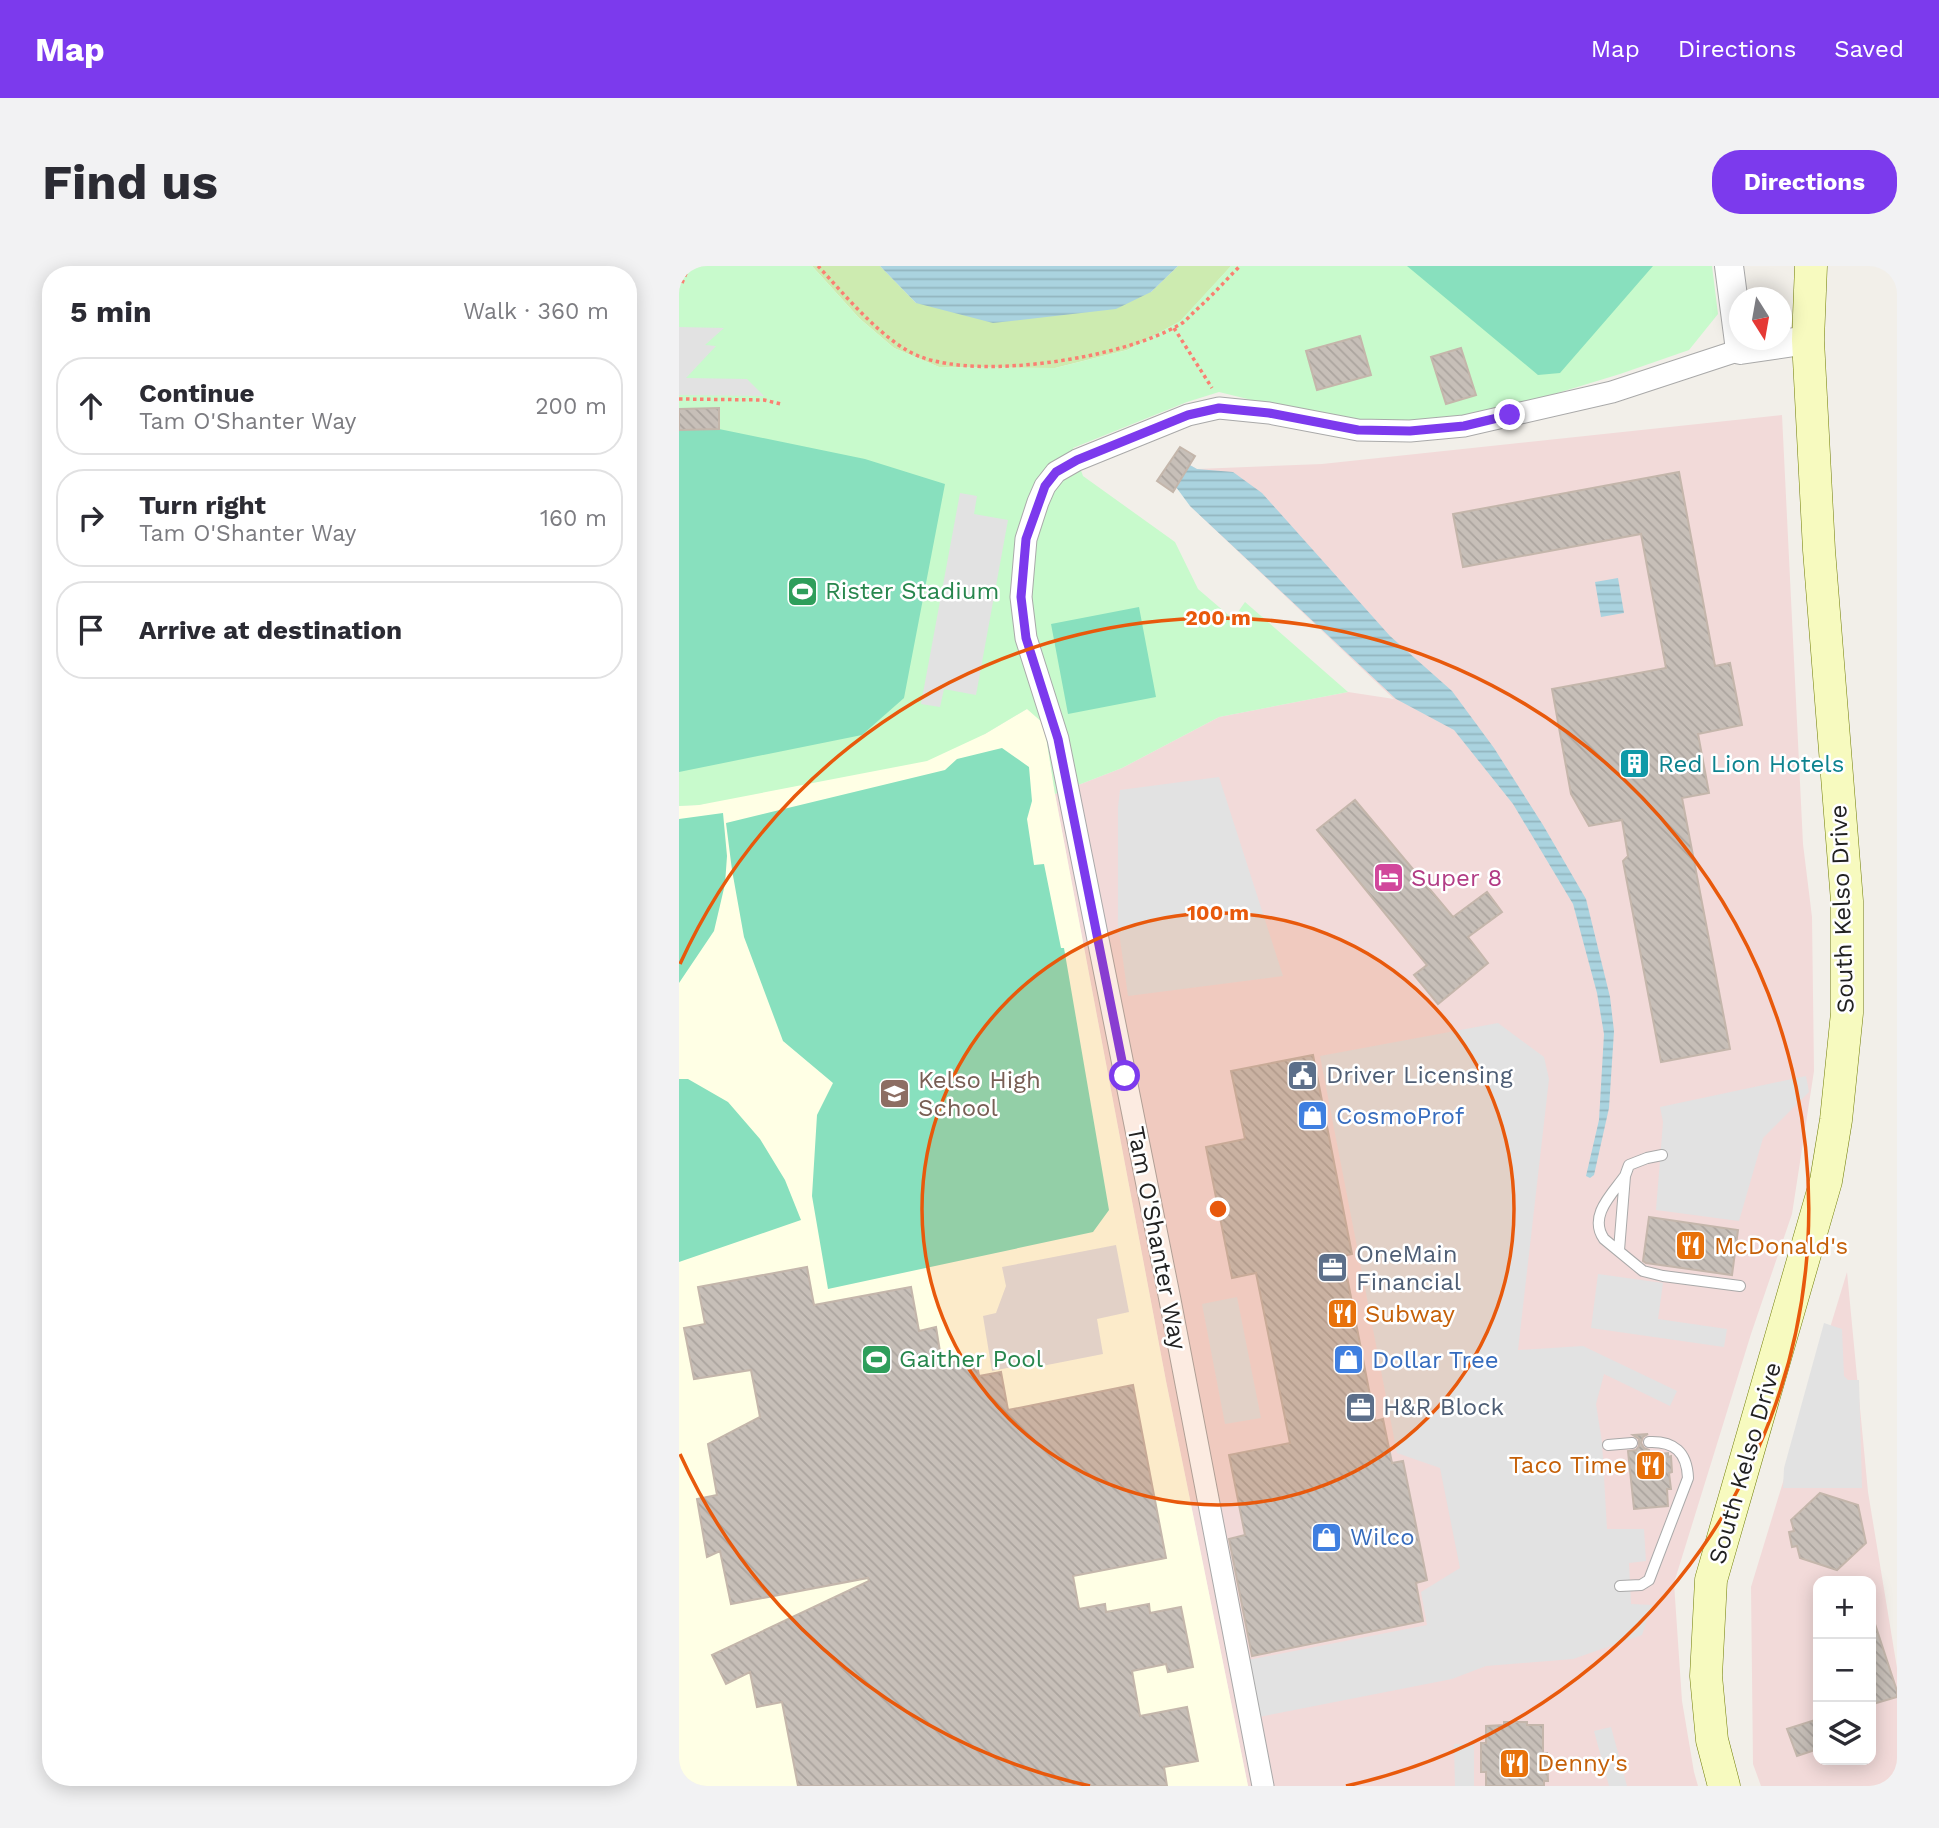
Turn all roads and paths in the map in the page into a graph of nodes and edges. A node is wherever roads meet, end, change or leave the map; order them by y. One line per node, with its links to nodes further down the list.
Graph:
1 (689, 266): 6 (path)
2 (818, 266): 8 (path)
3 (1240, 266): 8 (path)
4 (1730, 266): 7 (street)
5 (1811, 266): 9 (main road, South Kelso Drive)
6 (682, 283)
7 (1732, 287)
8 (1174, 328): 12 (path)
9 (1808, 340): 10 (street, Tam O'Shanter Way); 24 (main road, South Kelso Drive)
10 (1792, 342)
11 (1740, 350): 23 (street, Tam O'Shanter Way)
12 (1218, 390)
13 (679, 399): 14 (path)
14 (781, 404)
15 (1662, 1155): 16 (lane)
16 (1625, 1176): 17 (lane); 17 (lane)
17 (1619, 1250): 18 (lane)
18 (1740, 1286)
19 (1649, 1442): 22 (lane)
20 (1632, 1443): 21 (lane)
21 (1608, 1445)
22 (1620, 1586)
23 (1263, 1786)
24 (1724, 1786)

